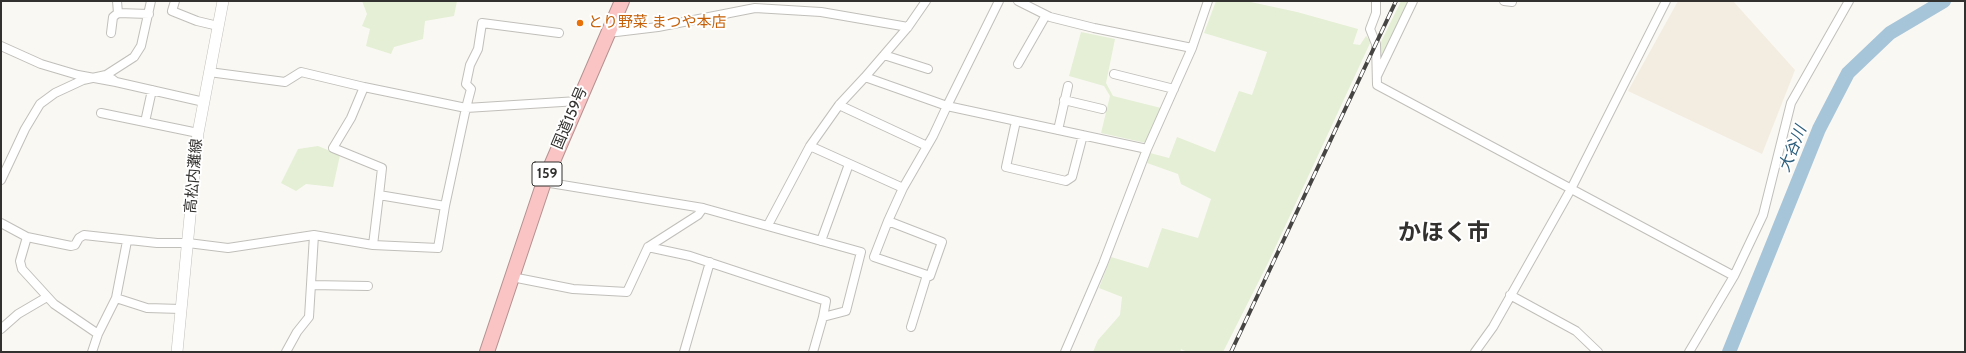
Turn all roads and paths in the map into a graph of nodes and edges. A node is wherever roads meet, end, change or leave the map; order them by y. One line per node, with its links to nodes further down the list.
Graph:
1 (117, 1): 16 (street)
2 (151, 1): 17 (street)
3 (175, 1): 19 (street)
4 (223, 1): 19 (main road, 高松内灘線)
5 (622, 1): 23 (highway, 国道159号 / 159)
6 (926, 1): 20 (street)
7 (999, 1): 44 (street)
8 (1018, 1): 18 (street)
9 (1208, 1): 25 (street)
10 (1376, 1): 33 (street)
11 (1413, 1): 33 (street)
12 (1504, 1): 13 (street)
13 (1512, 1)
14 (1666, 1): 61 (street)
15 (1849, 1): 79 (street)
16 (118, 13): 17 (street); 21 (street)
17 (149, 14): 31 (street)
18 (1046, 15): 25 (street); 27 (street)
19 (218, 26): 29 (main road, 高松内灘線)
20 (908, 27): 23 (street); 26 (street)
21 (111, 32)
22 (559, 33): 45 (street)
23 (608, 33): 40 (highway, 国道159号 / 159)
24 (1, 46): 34 (street)
25 (1192, 48): 38 (street)
26 (884, 55): 28 (street); 32 (street)
27 (1018, 64)
28 (928, 69)
29 (209, 72): 37 (street); 42 (main road, 高松内灘線)
30 (1114, 74): 38 (street)
31 (106, 75): 34 (street); 35 (street)
32 (865, 77): 43 (street); 44 (street)
33 (1377, 77): 61 (street)
34 (91, 78): 35 (street); 56 (street)
35 (116, 82): 39 (street)
36 (1068, 86): 41 (street)
37 (364, 87): 45 (street); 62 (street)
38 (1174, 88): 55 (street)
39 (152, 90): 42 (street); 49 (street)
40 (578, 100): 45 (street); 59 (highway, 国道159号 / 159)
41 (1064, 100): 46 (street); 50 (street)
42 (204, 102): 51 (main road, 高松内灘線)
43 (839, 105): 53 (street); 54 (street)
44 (947, 106): 48 (street); 54 (street)
45 (466, 108): 63 (street)
46 (1102, 109)
47 (101, 113): 49 (street)
48 (1016, 121): 50 (street); 52 (street)
49 (145, 122): 51 (street)
50 (1058, 130): 52 (street)
51 (198, 133): 72 (main road, 高松内灘線)
52 (1083, 135): 55 (street)
53 (810, 146): 57 (street); 67 (street)
54 (927, 146): 60 (street)
55 (1147, 149): 97 (street)
56 (4, 163): 58 (street)
57 (849, 164): 60 (street); 71 (street)
58 (1, 180)
59 (544, 182): 64 (street); 80 (highway, 国道159号 / 159)
60 (904, 188): 65 (street)
61 (1571, 189): 79 (street); 83 (street)
62 (379, 195): 63 (street); 73 (street)
63 (445, 206): 73 (street)
64 (703, 208): 67 (street); 74 (street)
65 (888, 221): 76 (street); 78 (street)
66 (1, 223): 69 (street)
67 (768, 225): 71 (street)
68 (314, 235): 72 (street); 73 (street); 81 (street)
69 (27, 237): 70 (street); 84 (street)
70 (127, 241): 72 (street); 85 (street)
71 (820, 241): 75 (street)
72 (188, 243): 86 (main road, 高松内灘線)
73 (373, 245)
74 (648, 247): 77 (street); 80 (street)
75 (861, 252): 76 (street); 87 (street)
76 (874, 257): 78 (street)
77 (710, 262): 87 (street); 95 (street)
78 (927, 275): 88 (street)
79 (1734, 276): 100 (street)
80 (512, 277): 94 (highway, 国道159号 / 159)
81 (311, 285): 82 (street); 93 (street)
82 (368, 286)
83 (1510, 296): 98 (street); 99 (street)
84 (47, 297): 89 (street); 90 (street)
85 (116, 298): 86 (street); 90 (street)
86 (181, 309): 92 (main road, 高松内灘線)
87 (823, 317): 96 (street)
88 (911, 327)
89 (1, 330)
90 (98, 334): 91 (street)
91 (92, 352)
92 (177, 352)
93 (286, 352)
94 (487, 352)
95 (684, 352)
96 (813, 352)
97 (1065, 352)
98 (1475, 352)
99 (1598, 352)
100 (1689, 352)

